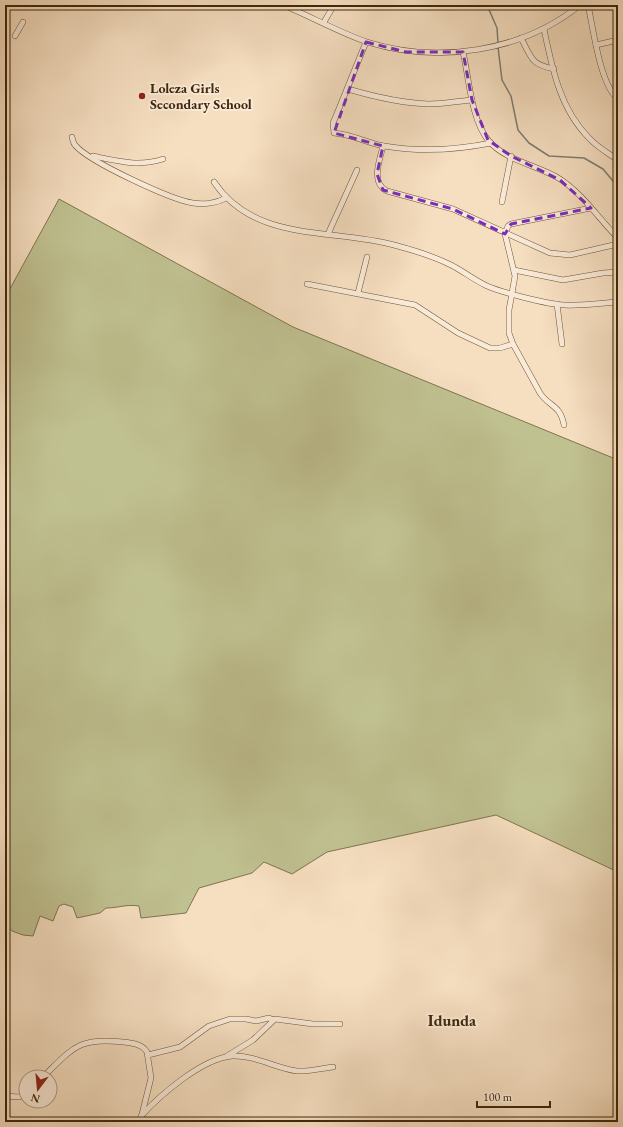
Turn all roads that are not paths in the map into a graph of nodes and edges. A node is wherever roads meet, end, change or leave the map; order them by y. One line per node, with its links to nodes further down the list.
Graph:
1 (284, 5): 6 (street)
2 (334, 5): 6 (street)
3 (580, 5): 7 (street)
4 (588, 5): 12 (street)
5 (23, 22): 8 (street)
6 (324, 22): 11 (street)
7 (544, 29): 9 (street); 14 (street)
8 (15, 36)
9 (522, 38): 13 (street); 14 (street)
10 (618, 40): 12 (street)
11 (366, 42): 13 (street); 15 (street)
12 (596, 45): 16 (street)
13 (463, 52): 17 (street)
14 (554, 69): 24 (street)
15 (348, 89): 17 (street); 20 (street)
16 (618, 99)
17 (472, 100): 19 (street)
18 (72, 137): 21 (street)
19 (491, 143): 20 (street); 22 (street)
20 (383, 146): 31 (street)
21 (90, 156): 23 (street); 27 (street)
22 (511, 156): 28 (street); 29 (street)
23 (163, 159)
24 (618, 160)
25 (357, 170): 30 (street)
26 (214, 182): 27 (street)
27 (226, 198): 30 (street)
28 (502, 202)
29 (591, 208): 31 (street); 32 (street)
30 (328, 234): 39 (street)
31 (505, 234): 33 (street); 35 (street)
32 (618, 238)
33 (618, 244)
34 (367, 257): 38 (street)
35 (514, 270): 36 (street); 39 (street)
36 (618, 272)
37 (307, 284): 38 (street)
38 (358, 293): 42 (street)
39 (512, 294): 41 (street); 42 (street)
40 (618, 302): 41 (street)
41 (557, 304): 43 (street)
42 (513, 344): 44 (street)
43 (562, 344)
44 (564, 424)
45 (274, 1020): 46 (street); 47 (street); 48 (street)
46 (340, 1024)
47 (148, 1055): 50 (street); 53 (street)
48 (226, 1057): 49 (street); 53 (street)
49 (333, 1067)
50 (51, 1069)
51 (5, 1096): 52 (street)
52 (18, 1097)
53 (141, 1116): 54 (street)
54 (140, 1122)

